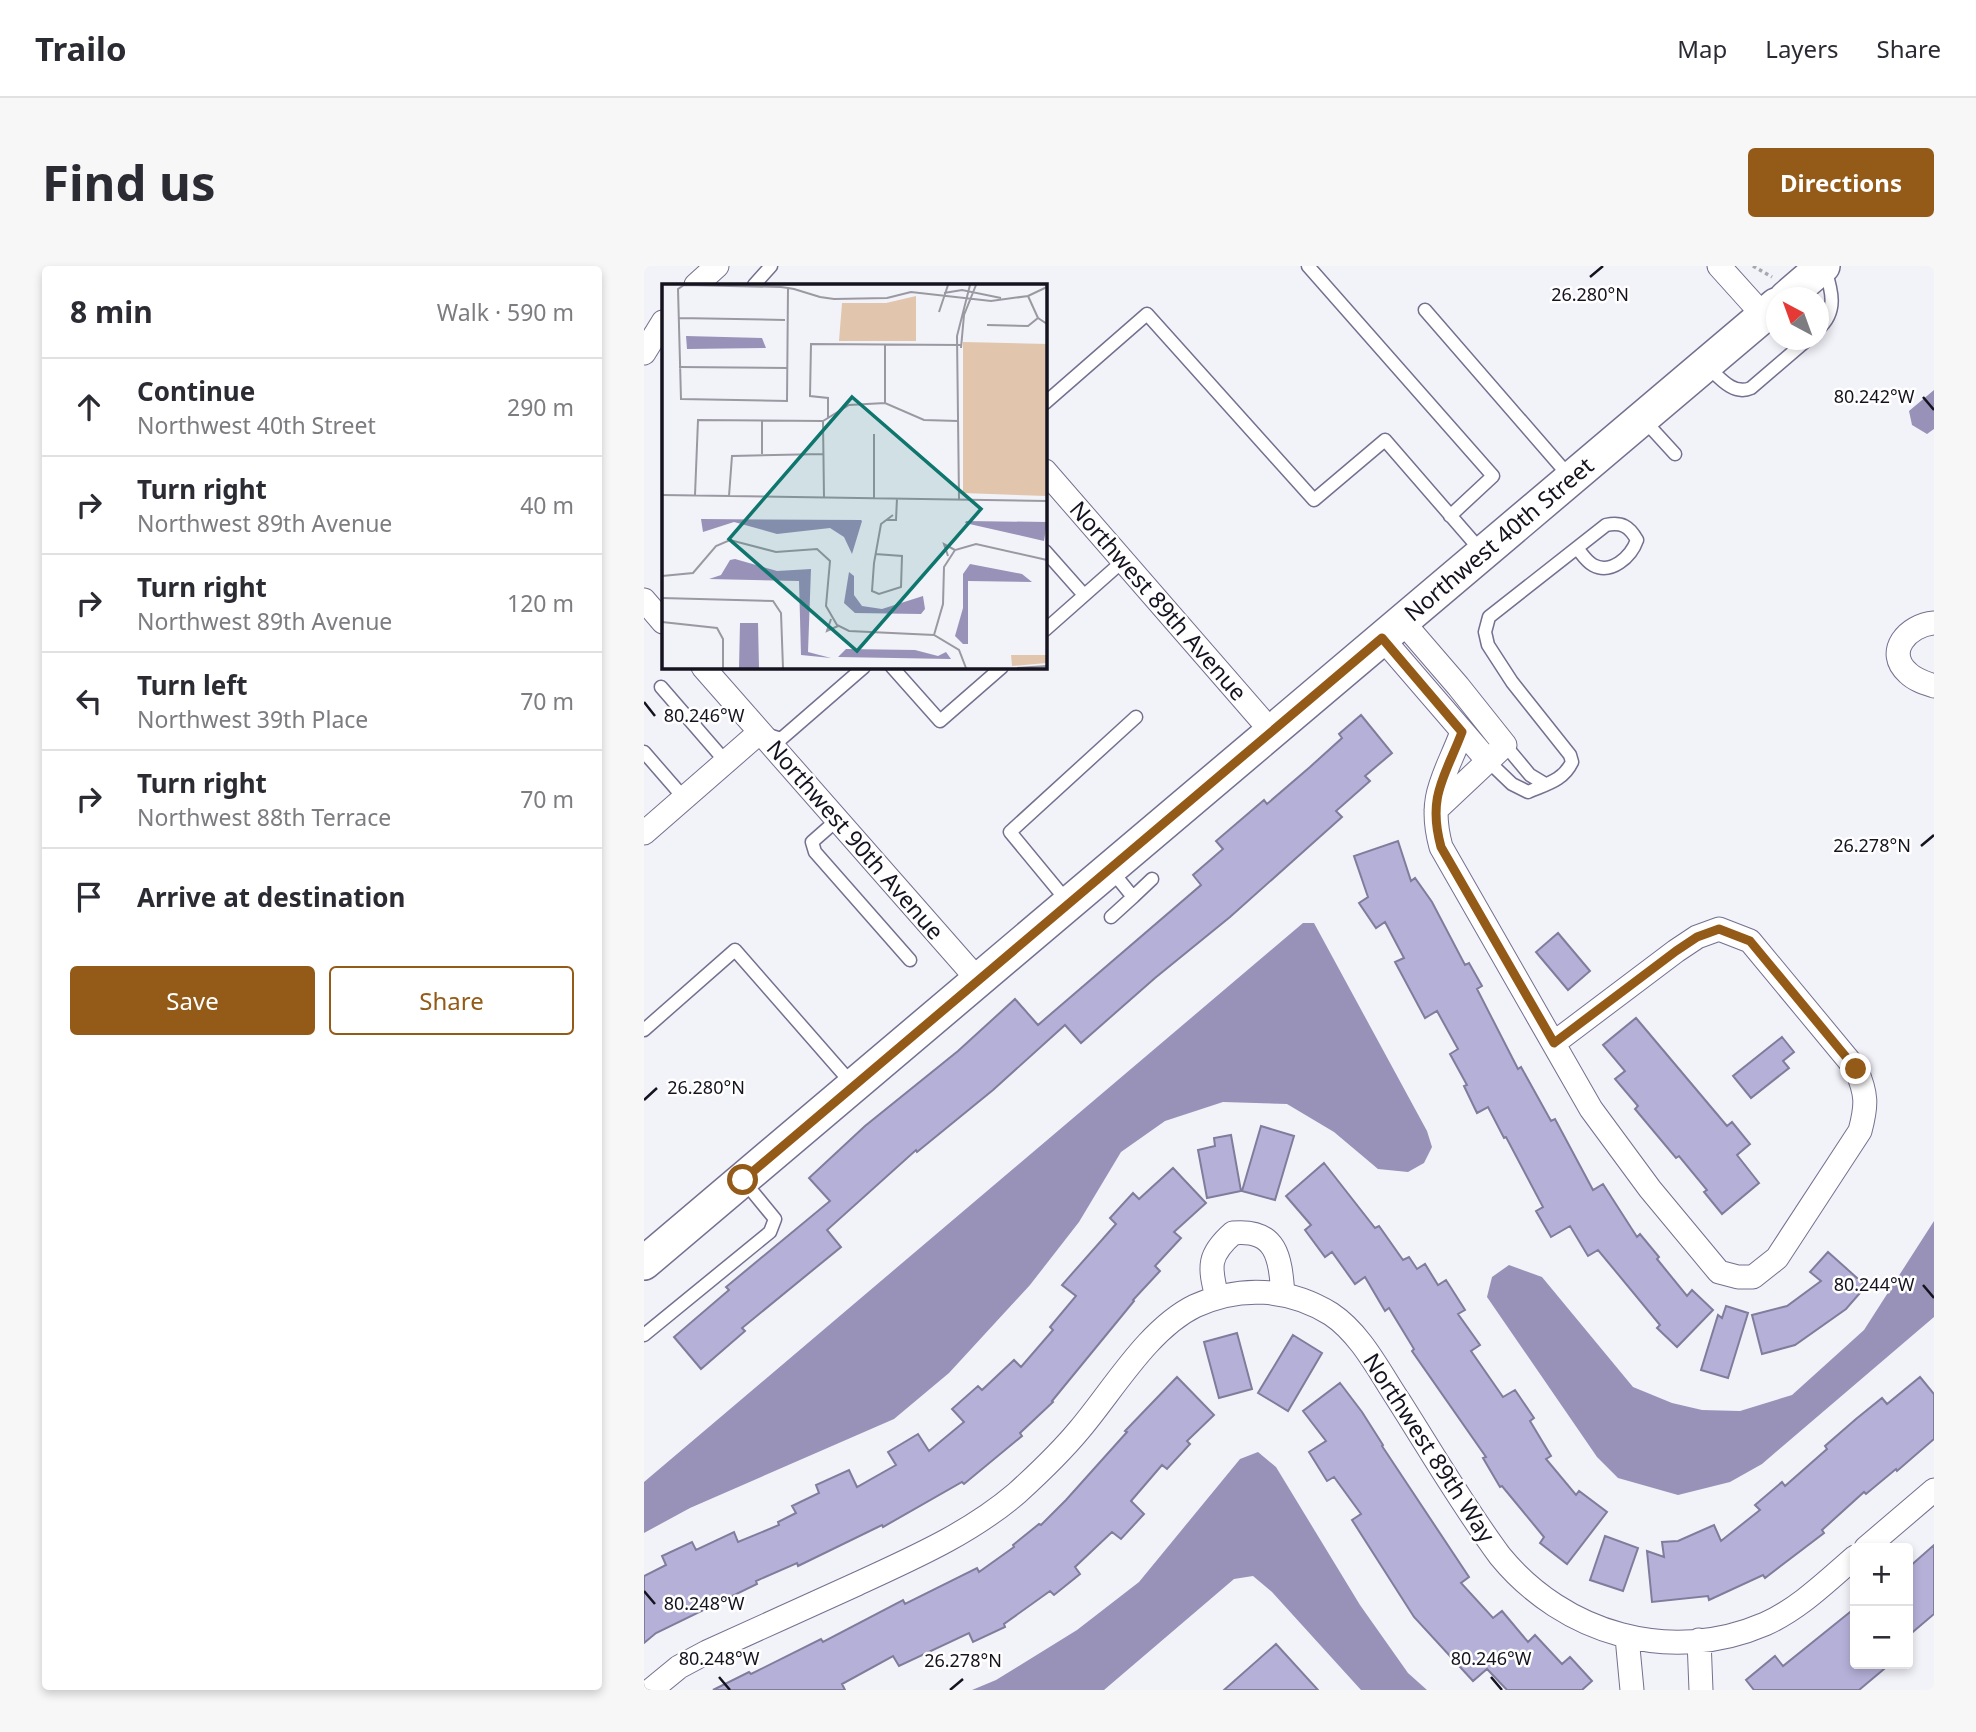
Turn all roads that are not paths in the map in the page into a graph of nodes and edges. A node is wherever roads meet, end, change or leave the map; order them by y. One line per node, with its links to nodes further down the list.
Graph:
1 (717, 266): 6 (street)
2 (771, 266): 7 (lane)
3 (1308, 266): 22 (lane)
4 (1720, 266): 9 (street)
5 (1824, 266): 8 (street, Northwest 40th Street); 12 (lane)
6 (697, 284)
7 (755, 284)
8 (1798, 287)
9 (1766, 299)
10 (1424, 310): 21 (lane)
11 (1766, 314): 16 (street, Northwest 40th Street)
12 (1829, 317)
13 (662, 324): 14 (street)
14 (653, 345)
15 (1795, 350): 16 (lane)
16 (1706, 365): 18 (street, Northwest 40th Street)
17 (1046, 402): 22 (lane)
18 (1643, 419): 19 (lane); 21 (street, Northwest 40th Street)
19 (1675, 454)
20 (1046, 472): 26 (street, Northwest 89th Avenue)
21 (1572, 480): 25 (street, Northwest 40th Street)
22 (1450, 516): 25 (lane)
23 (1577, 548): 23 (lane); 47 (lane)
24 (1046, 552): 27 (lane)
25 (1483, 554): 32 (street, Northwest 40th Street)
26 (1123, 561): 27 (lane); 41 (street, Northwest 89th Avenue)
27 (1084, 596): 31 (lane)
28 (644, 600): 29 (street)
29 (662, 621)
30 (1934, 623): 37 (street)
31 (1046, 628)
32 (1392, 630): 41 (street, Northwest 40th Street); 42 (street); 43 (street)
33 (704, 668): 40 (street, Northwest 90th Avenue)
34 (863, 668): 40 (lane)
35 (893, 668): 36 (lane)
36 (993, 670)
37 (1934, 686)
38 (661, 688): 46 (lane)
39 (1136, 717): 55 (lane)
40 (761, 732): 46 (street); 50 (street, Northwest 90th Avenue)
41 (1272, 732): 52 (street, Northwest 40th Street)
42 (1462, 732): 45 (street); 49 (street)
43 (1505, 745): 45 (street); 47 (lane)
44 (644, 752): 48 (lane)
45 (1488, 761): 47 (lane); 49 (street)
46 (726, 762): 48 (street)
47 (1545, 784)
48 (684, 798): 51 (street)
49 (1436, 810): 60 (street)
50 (837, 820): 57 (lane); 58 (street, Northwest 90th Avenue)
51 (644, 833)
52 (1110, 869): 54 (lane); 55 (street, Northwest 40th Street)
53 (1152, 879): 54 (lane)
54 (1133, 897): 56 (lane)
55 (1069, 904): 58 (street, Northwest 40th Street)
56 (1111, 917)
57 (910, 961)
58 (979, 981): 61 (street, Northwest 40th Street)
59 (644, 1031): 61 (lane)
60 (1554, 1043): 60 (street)
61 (854, 1086): 62 (street, Northwest 40th Street)
62 (743, 1180): 63 (street, Northwest 40th Street); 66 (lane)
63 (644, 1263)
64 (1283, 1294): 65 (street, Northwest 89th Way); 65 (street); 70 (street, Northwest 89th Way)
65 (1217, 1297): 72 (street, Northwest 89th Way)
66 (644, 1335)
67 (1934, 1490): 68 (street)
68 (1872, 1543)
69 (1850, 1561): 71 (street, Northwest 89th Way)
70 (1627, 1637): 71 (street, Northwest 89th Way); 73 (street)
71 (1699, 1640): 74 (street)
72 (651, 1690)
73 (1632, 1690)
74 (1701, 1690)

